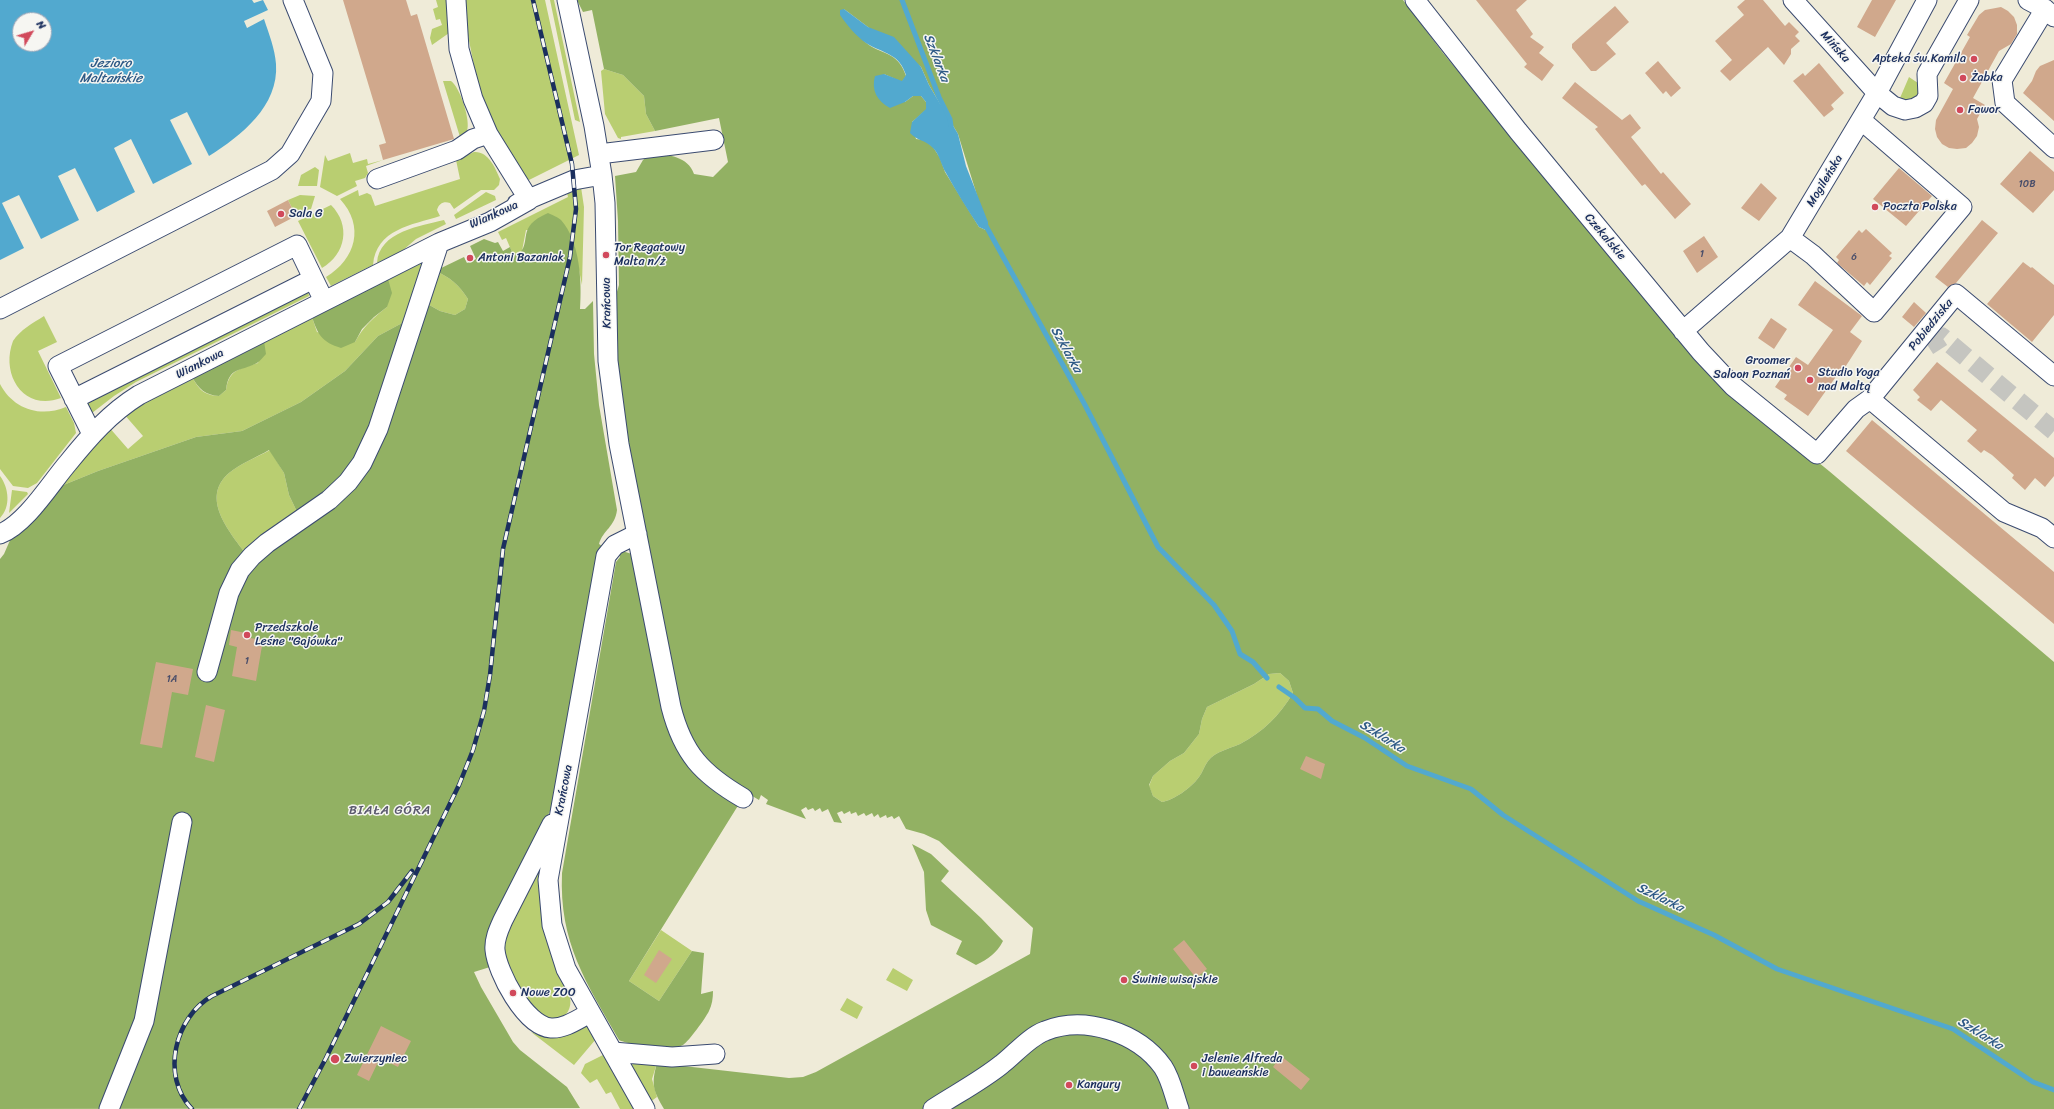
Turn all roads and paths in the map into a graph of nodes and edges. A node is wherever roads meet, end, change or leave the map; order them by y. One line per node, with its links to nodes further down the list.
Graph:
1 (293, 0): 23 (street)
2 (456, 0): 12 (street)
3 (567, 0): 15 (street, Krańcowa)
4 (1415, 0): 24 (street, Czekalskie)
5 (1793, 0): 10 (street, Mińska)
6 (1927, 0): 10 (street, Mogileńska)
7 (1969, 0): 10 (street, Mińska)
8 (2028, 0): 9 (street)
9 (2049, 13): 14 (street)
10 (1877, 93): 11 (street, Mogileńska)
11 (1861, 120): 19 (street, Mogileńska); 19 (street)
12 (488, 134): 17 (street); 18 (street)
13 (714, 140): 15 (street)
14 (2054, 148)
15 (599, 154): 16 (street, Krańcowa)
16 (602, 175): 18 (street, Wiankowa); 32 (street, Krańcowa)
17 (377, 179)
18 (529, 200): 20 (street, Wiankowa)
19 (1790, 238): 24 (street, Mogileńska)
20 (439, 244): 22 (street, Wiankowa); 34 (street)
21 (313, 279): 22 (street); 27 (street); 27 (street)
22 (324, 302): 29 (street, Wiankowa)
23 (0, 309)
24 (1682, 331): 30 (street, Czekalskie)
25 (1928, 346): 28 (street)
26 (2054, 376): 28 (street, Pobiedziska)
27 (74, 399): 29 (street)
28 (1870, 399): 30 (street, Pobiedziska); 33 (street)
29 (92, 434): 31 (street, Wiankowa)
30 (1817, 454)
31 (0, 534)
32 (637, 534): 35 (street, Krańcowa); 36 (street, Krańcowa)
33 (2054, 538)
34 (207, 672)
35 (743, 798)
36 (560, 808): 38 (street, Krańcowa); 38 (street)
37 (182, 822): 41 (street)
38 (590, 1013): 39 (street, Krańcowa)
39 (613, 1052): 40 (street); 42 (street, Krańcowa)
40 (715, 1054)
41 (109, 1109)
42 (645, 1109)
43 (933, 1109): 44 (street)
44 (1179, 1109)

